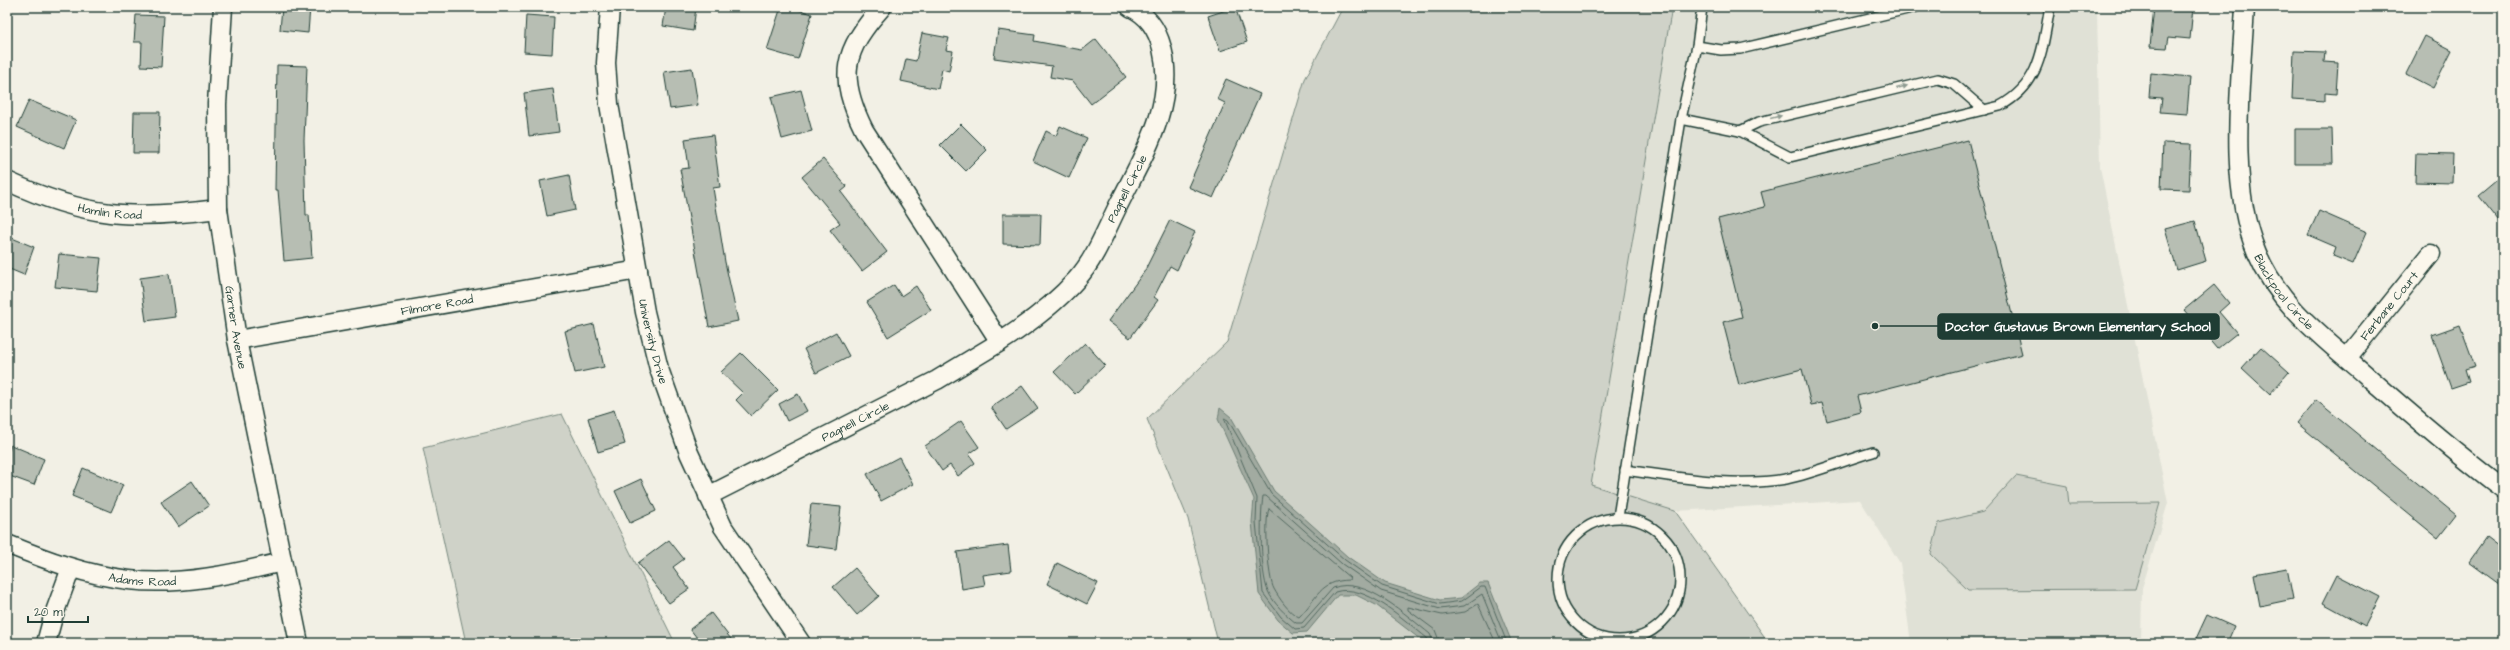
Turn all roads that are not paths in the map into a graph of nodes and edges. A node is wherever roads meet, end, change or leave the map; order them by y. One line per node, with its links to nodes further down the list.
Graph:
1 (223, 7): 14 (street, Garner Avenue)
2 (610, 7): 16 (street, University Drive)
3 (882, 7): 18 (street)
4 (1130, 7): 18 (street, Pagnell Circle)
5 (1702, 7): 9 (lane)
6 (1916, 7): 9 (lane)
7 (2050, 7): 10 (lane)
8 (2244, 7): 19 (street, Blackpool Circle)
9 (1697, 46): 11 (lane)
10 (1984, 110): 12 (lane); 12 (lane, one-way to 10)
11 (1681, 119): 12 (lane); 21 (lane)
12 (1740, 131)
13 (7, 181): 14 (street, Hamlin Road)
14 (218, 209): 17 (street, Garner Avenue)
15 (2431, 254): 19 (street, Ferbane Court)
16 (638, 270): 17 (street, Filmore Road); 23 (street, University Drive)
17 (237, 340): 26 (street, Garner Avenue)
18 (1000, 342): 23 (street, Pagnell Circle)
19 (2347, 358): 22 (street, Blackpool Circle)
20 (1873, 452): 21 (lane)
21 (1625, 470): 24 (lane)
22 (2503, 489)
23 (708, 496): 30 (street, University Drive)
24 (1618, 518): 24 (lane)
25 (7, 544): 27 (street, Adams Road)
26 (282, 562): 27 (street, Adams Road); 29 (street, Garner Avenue)
27 (71, 568): 28 (street)
28 (46, 643)
29 (299, 643)
30 (801, 643)

